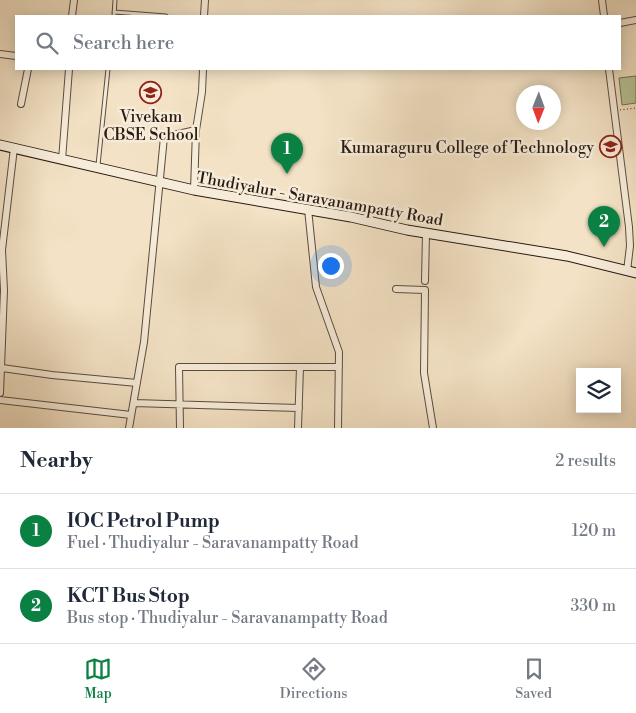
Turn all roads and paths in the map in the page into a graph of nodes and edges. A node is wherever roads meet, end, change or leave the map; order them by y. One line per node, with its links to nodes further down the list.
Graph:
1 (74, 0): 6 (street)
2 (115, 0): 5 (lane)
3 (205, 0): 8 (street)
4 (602, 0): 9 (street)
5 (114, 14): 7 (lane)
6 (72, 15)
7 (140, 15)
8 (204, 15)
9 (604, 15)
10 (636, 20): 11 (street)
11 (621, 22)
12 (0, 54): 13 (street)
13 (15, 56)
14 (28, 70): 19 (street)
15 (69, 70): 25 (street)
16 (108, 70): 26 (lane)
17 (202, 70): 22 (street)
18 (609, 70): 21 (street)
19 (22, 104)
20 (636, 108): 21 (path)
21 (614, 110): 30 (street)
22 (196, 130): 27 (street); 28 (street)
23 (0, 145): 24 (main road, Thudiyalur - Saravanampatty Road)
24 (14, 148): 25 (main road, Thudiyalur - Saravanampatty Road); 38 (street)
25 (62, 160): 26 (main road, Thudiyalur - Saravanampatty Road)
26 (98, 169): 27 (main road, Thudiyalur - Saravanampatty Road)
27 (158, 182): 28 (main road, Thudiyalur - Saravanampatty Road); 39 (street)
28 (194, 190): 29 (main road, Thudiyalur - Saravanampatty Road)
29 (308, 209): 32 (main road, Thudiyalur - Saravanampatty Road); 37 (street)
30 (628, 227): 31 (street); 33 (street)
31 (636, 227)
32 (426, 233): 33 (main road, Thudiyalur - Saravanampatty Road); 34 (street)
33 (632, 272)
34 (425, 281)
35 (396, 289): 50 (street)
36 (300, 367): 37 (street); 43 (street); 44 (street)
37 (339, 367): 49 (street)
38 (2, 368): 39 (street); 40 (street)
39 (137, 383): 42 (street)
40 (0, 393)
41 (0, 400): 45 (street)
42 (134, 402): 43 (street); 45 (street)
43 (180, 405): 44 (street); 47 (street)
44 (299, 408): 48 (street)
45 (131, 416): 46 (street)
46 (129, 428)
47 (180, 428)
48 (298, 428)
49 (338, 428)
50 (434, 428)

